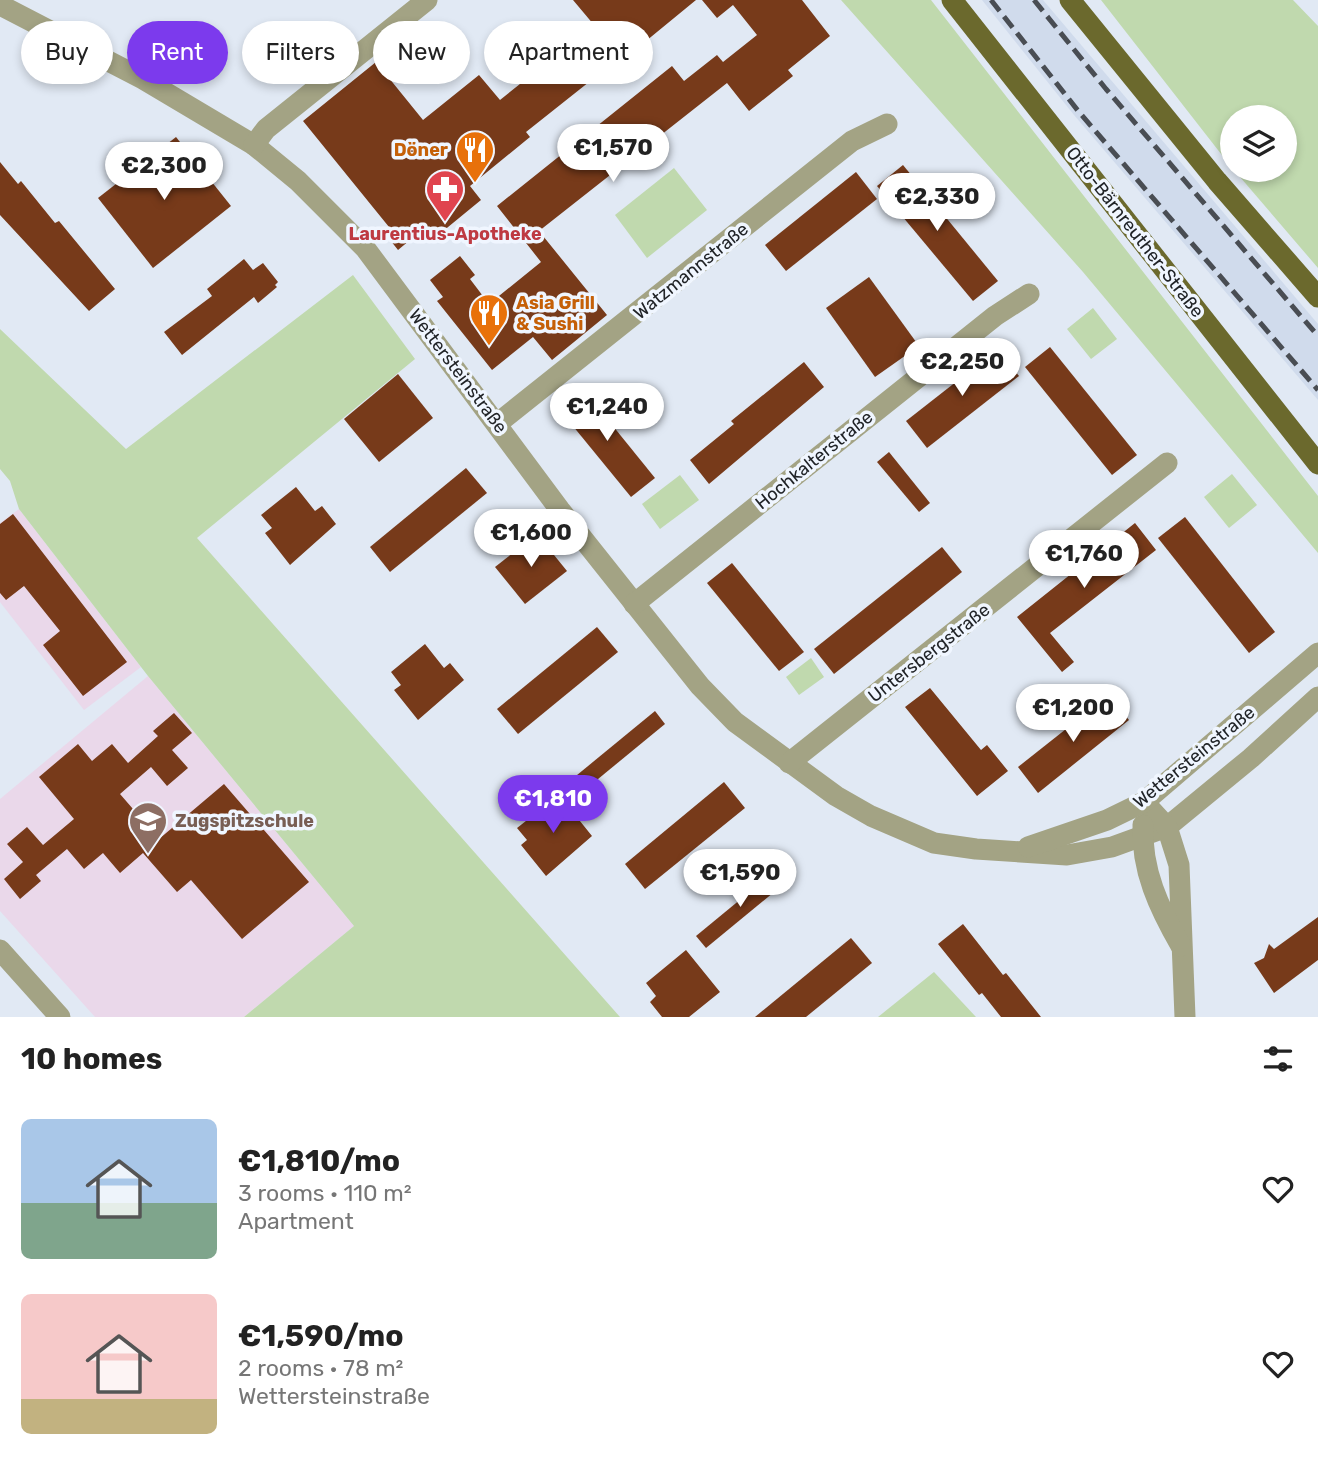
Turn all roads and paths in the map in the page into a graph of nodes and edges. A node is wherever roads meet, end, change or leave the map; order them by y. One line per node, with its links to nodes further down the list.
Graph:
1 (427, 0): 6 (street)
2 (952, 0): 11 (main road, Otto-Bärnreuther-Straße)
3 (1070, 0): 8 (main road)
4 (0, 5): 6 (street, Wettersteinstraße)
5 (887, 124): 9 (street, Watzmannstraße)
6 (254, 145): 9 (street, Wettersteinstraße)
7 (1029, 295): 12 (street, Hochkalterstraße)
8 (1318, 297)
9 (498, 423): 12 (street, Wettersteinstraße)
10 (1167, 463): 15 (street, Untersbergstraße)
11 (1318, 464)
12 (634, 604): 15 (street, Wettersteinstraße)
13 (1318, 653): 16 (street, Wettersteinstraße)
14 (1318, 697): 17 (street, Wettersteinstraße)
15 (789, 763): 19 (street, Wettersteinstraße)
16 (1144, 802): 17 (street); 18 (street); 19 (street, Wettersteinstraße)
17 (1167, 827): 18 (street, Wettersteinstraße); 20 (street)
18 (1143, 838): 19 (street, Wettersteinstraße); 20 (street)
19 (1016, 850)
20 (1182, 946): 23 (street)
21 (0, 950): 22 (street)
22 (60, 1017)
23 (1185, 1017)

